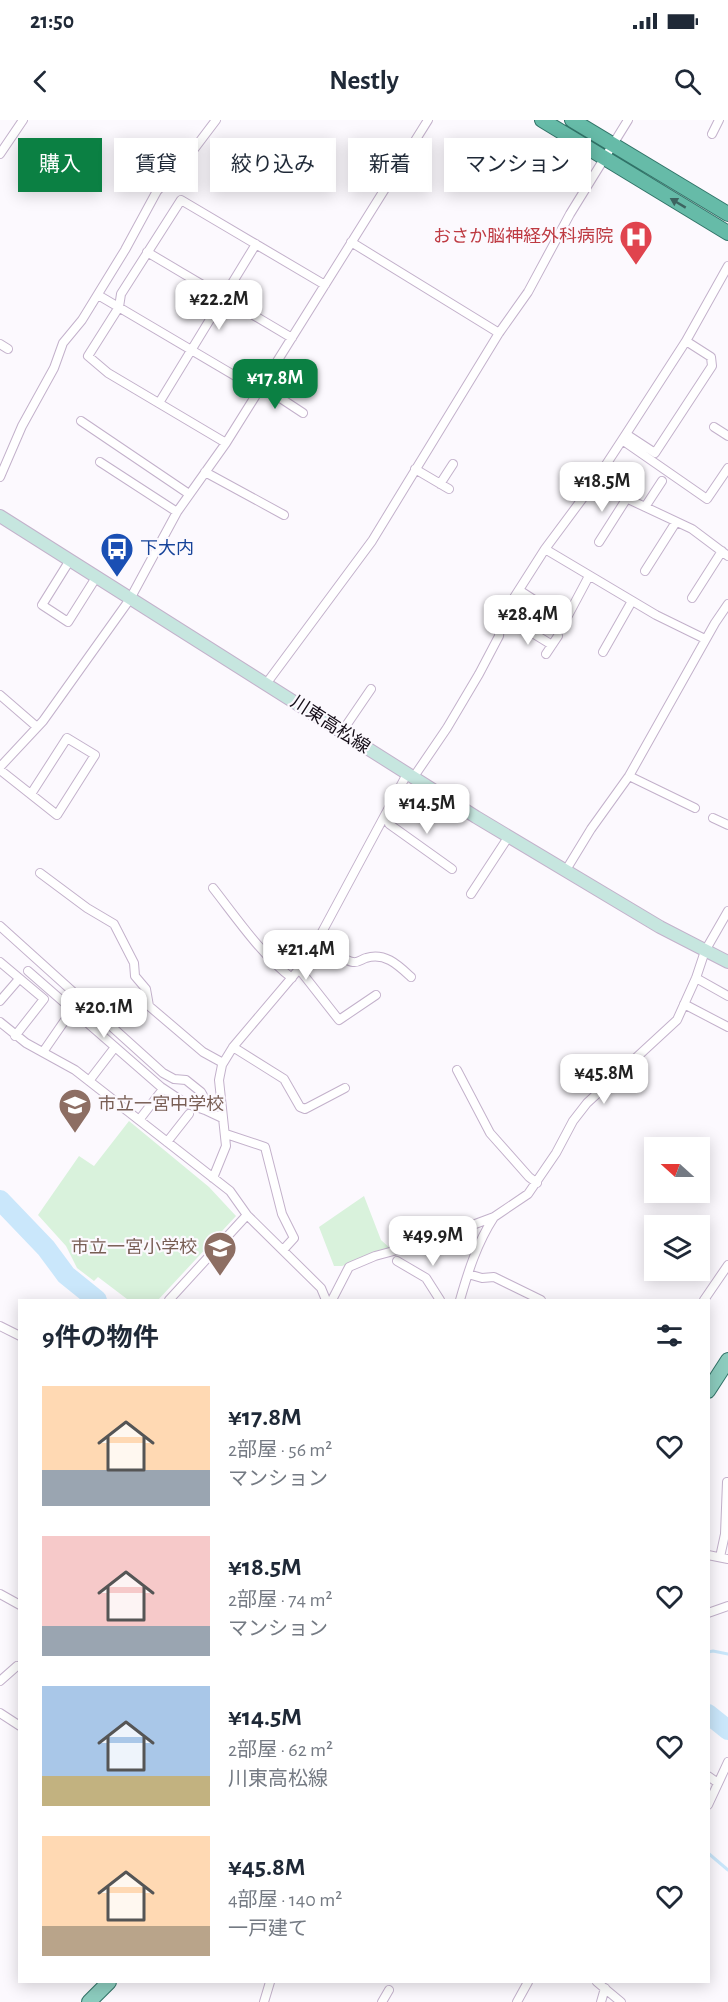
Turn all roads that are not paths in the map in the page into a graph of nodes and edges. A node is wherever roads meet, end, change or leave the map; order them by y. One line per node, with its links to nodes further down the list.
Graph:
1 (23, 120): 10 (street)
2 (216, 120): 19 (street)
3 (428, 120): 14 (street)
4 (542, 120): 11 (highway)
5 (572, 120): 9 (highway)
6 (627, 120): 9 (street)
7 (719, 120): 8 (street)
8 (712, 134)
9 (612, 144): 11 (street); 12 (highway)
10 (0, 154)
11 (604, 158): 13 (highway, one-way to 11); 22 (street)
12 (728, 214)
13 (728, 233)
14 (351, 243): 18 (street); 22 (street)
15 (256, 244): 16 (street); 18 (street); 20 (street)
16 (147, 252): 20 (street); 21 (street)
17 (728, 266): 24 (street)
18 (325, 285): 23 (street)
19 (98, 295): 21 (street); 39 (street)
20 (224, 298): 23 (street); 25 (street)
21 (119, 307): 25 (street); 27 (street)
22 (499, 333): 37 (street)
23 (292, 338): 26 (street)
24 (686, 341): 32 (street); 32 (street)
25 (192, 350): 26 (street); 27 (street)
26 (261, 388): 28 (street); 33 (street)
27 (159, 403): 33 (street)
28 (303, 412)
29 (81, 421): 42 (street)
30 (714, 428): 31 (street)
31 (728, 436)
32 (624, 437): 36 (street); 41 (street)
33 (226, 443): 38 (street)
34 (100, 462): 45 (street)
35 (453, 464): 37 (street)
36 (728, 468)
37 (415, 469): 69 (street)
38 (205, 472): 42 (street); 46 (street)
39 (0, 477)
40 (662, 481): 44 (street)
41 (594, 483): 43 (street); 50 (street)
42 (189, 494): 45 (street)
43 (627, 498): 44 (street); 49 (street)
44 (645, 507): 48 (street)
45 (177, 512): 58 (street)
46 (284, 515)
47 (0, 516): 52 (main road, 川東高松線)
48 (676, 522): 51 (street); 53 (street)
49 (599, 542)
50 (545, 549): 55 (street); 56 (street)
51 (725, 554): 57 (street)
52 (70, 560): 54 (main road, 川東高松線); 54 (street)
53 (645, 570)
54 (97, 576): 58 (main road, 川東高松線)
55 (589, 576): 59 (street); 61 (street)
56 (519, 590): 63 (street); 76 (street)
57 (692, 598)
58 (130, 599): 69 (main road, 川東高松線); 72 (street)
59 (632, 601): 65 (street); 67 (street)
60 (728, 604): 65 (street)
61 (564, 623)
62 (518, 624): 63 (street)
63 (527, 630): 66 (street)
64 (558, 636): 66 (street)
65 (705, 639): 77 (street)
66 (552, 645): 68 (street)
67 (603, 652)
68 (546, 654)
69 (266, 684): 73 (main road, 川東高松線)
70 (371, 689): 73 (street)
71 (0, 695): 72 (street)
72 (37, 727): 74 (street)
73 (341, 733): 76 (main road, 川東高松線)
74 (4, 760): 75 (street)
75 (0, 769): 78 (street)
76 (410, 776): 79 (street); 83 (main road, 川東高松線)
77 (629, 776): 80 (street); 85 (street)
78 (31, 794): 78 (street)
79 (389, 807): 84 (street); 91 (street)
80 (694, 808)
81 (713, 818): 82 (street)
82 (728, 825)
83 (509, 836): 85 (main road, 川東高松線); 88 (street)
84 (452, 869)
85 (566, 870): 92 (main road, 川東高松線)
86 (40, 873): 112 (street)
87 (213, 888): 98 (street)
88 (471, 894)
89 (728, 911): 92 (street)
90 (0, 926): 117 (street)
91 (317, 940): 95 (street); 97 (street)
92 (705, 951): 94 (main road, 川東高松線); 99 (street)
93 (0, 962): 100 (street)
94 (728, 962)
95 (299, 969): 98 (street); 101 (street)
96 (28, 971): 105 (street)
97 (411, 977)
98 (292, 978): 109 (street)
99 (696, 978): 102 (street); 104 (street)
100 (19, 979): 103 (street); 108 (street)
101 (376, 995)
102 (728, 996)
103 (0, 1001)
104 (684, 1004): 107 (street); 124 (street)
105 (72, 1010): 111 (street); 117 (street)
106 (0, 1022): 108 (street)
107 (728, 1027)
108 (15, 1036): 111 (street)
109 (233, 1047): 112 (street); 115 (street)
110 (112, 1051): 114 (street)
111 (44, 1052): 114 (street)
112 (223, 1063): 119 (street)
113 (457, 1070): 124 (street)
114 (89, 1081): 120 (street)
115 (345, 1088)
116 (160, 1093): 120 (street)
117 (205, 1110): 119 (street)
118 (189, 1114): 122 (street)
119 (222, 1118): 121 (street)
120 (139, 1119): 122 (street)
121 (226, 1134): 123 (street); 127 (street)
122 (167, 1142): 123 (street)
123 (213, 1178): 125 (street)
124 (537, 1183): 126 (street)
125 (247, 1215): 127 (street); 131 (street)
126 (494, 1217): 130 (street); 133 (street)
127 (283, 1250): 132 (street)
128 (397, 1261): 134 (street)
129 (728, 1265): 137 (street)
130 (468, 1274): 135 (street); 136 (street)
131 (170, 1299)
132 (326, 1299)
133 (333, 1299)
134 (439, 1299)
135 (460, 1299)
136 (540, 1299)
137 (705, 1299)
138 (0, 1326): 139 (street)
139 (18, 1335)
140 (728, 1360): 141 (main road)
141 (710, 1384)
142 (727, 1482): 143 (street)
143 (727, 1508): 144 (street)
144 (724, 1558)
145 (0, 1594): 146 (street)
146 (18, 1604)
147 (728, 1606): 148 (street)
148 (710, 1611)
149 (17, 1666): 150 (street)
150 (0, 1681)
151 (0, 1713): 152 (street)
152 (18, 1725)
153 (728, 1762): 155 (street)
154 (710, 1777): 155 (street)
155 (718, 1783): 156 (street)
156 (710, 1801)
157 (108, 1983): 163 (main road)
158 (270, 1983): 164 (street)
159 (527, 1983): 166 (street)
160 (598, 1983): 161 (street)
161 (605, 1988): 167 (street); 168 (street)
162 (389, 1990): 165 (street)
163 (90, 2002)
164 (264, 2002)
165 (382, 2002)
166 (517, 2002)
167 (601, 2002)
168 (621, 2002)

